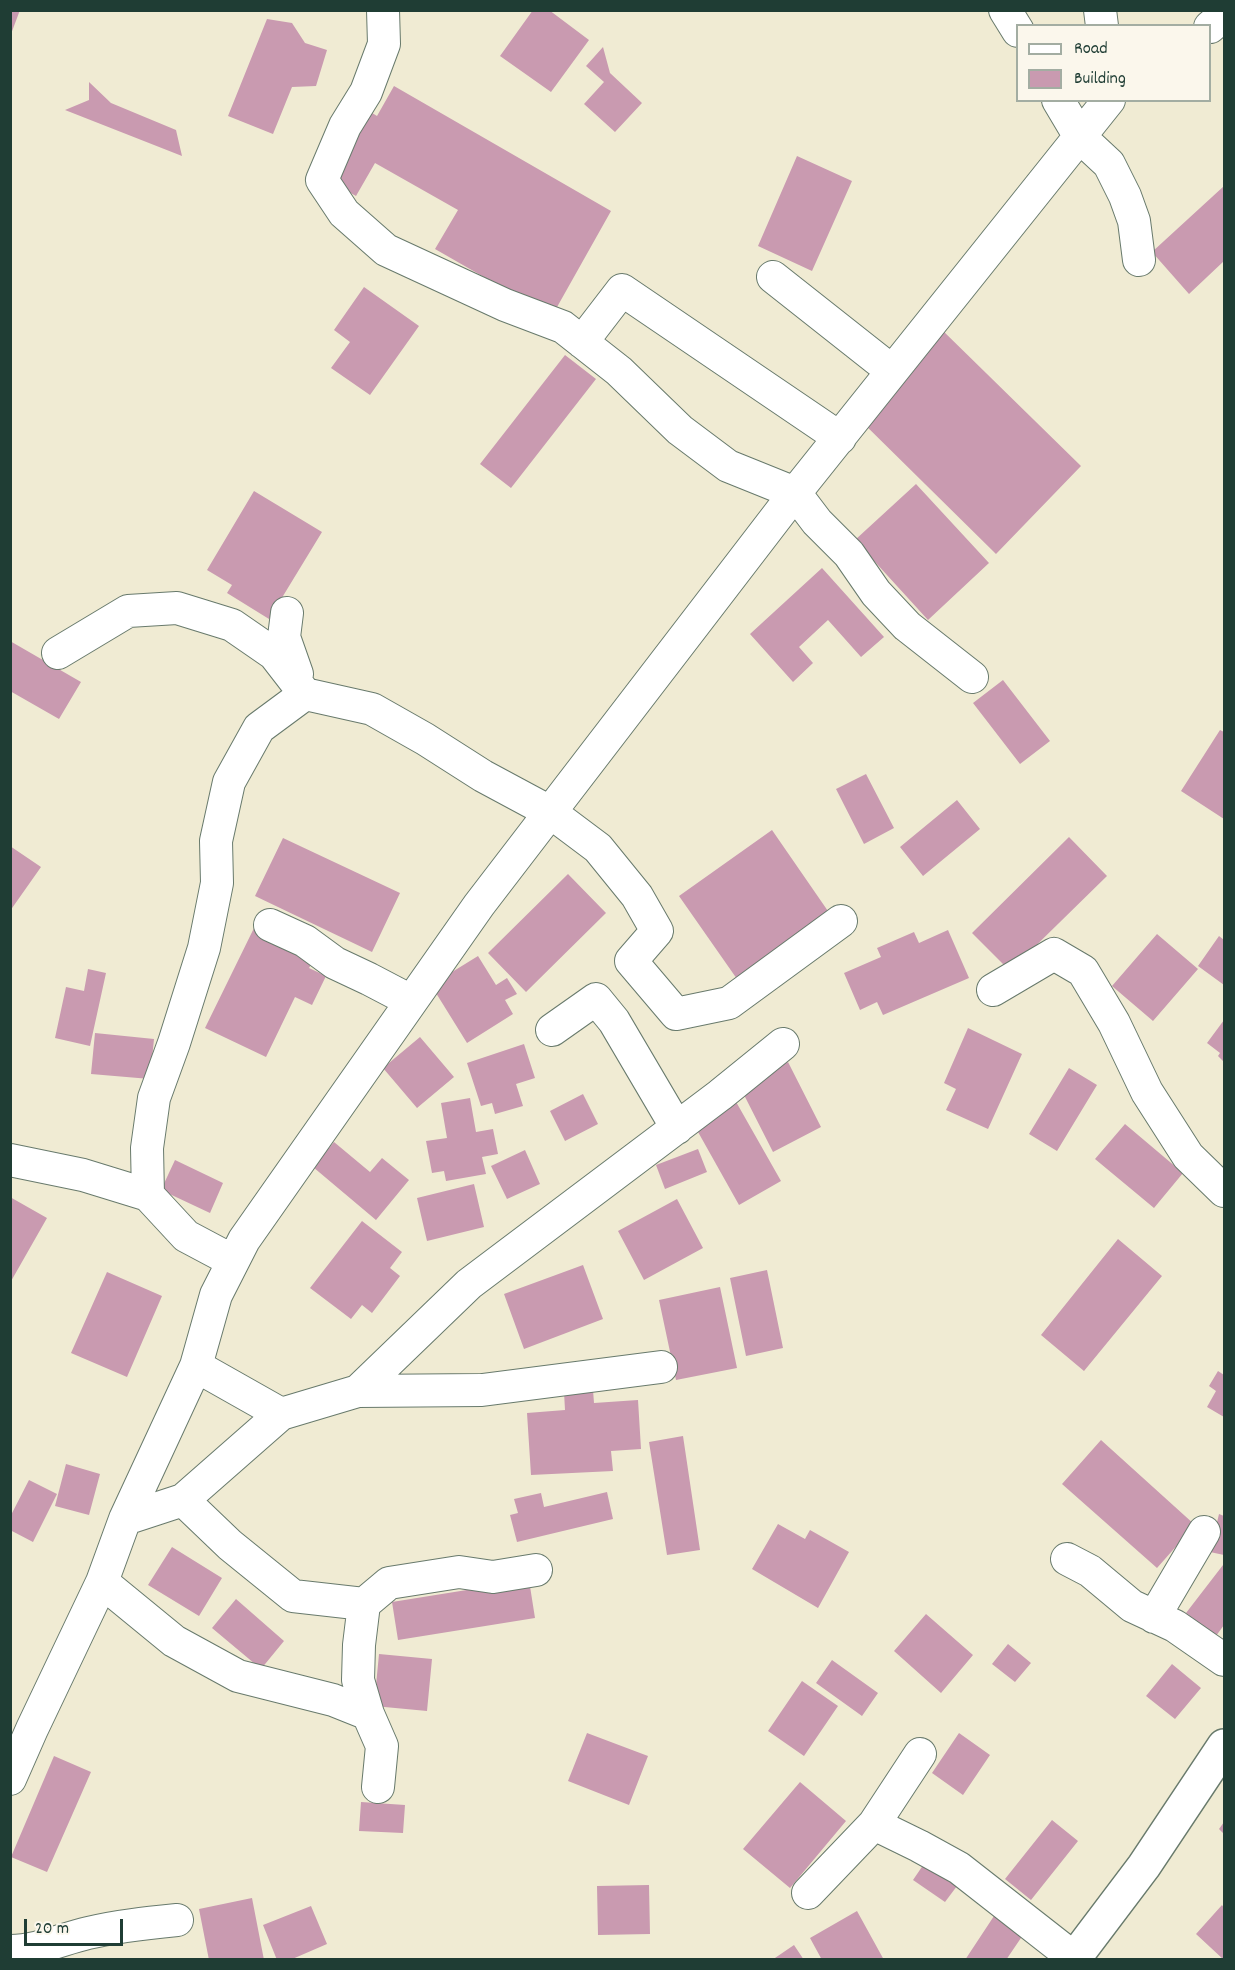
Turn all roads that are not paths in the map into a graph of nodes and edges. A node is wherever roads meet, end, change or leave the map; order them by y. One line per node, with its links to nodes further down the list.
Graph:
1 (383, 10): 11 (street)
2 (1005, 10): 5 (street)
3 (1224, 15): 4 (street)
4 (1211, 25)
5 (1016, 29)
6 (1059, 102): 8 (street)
7 (1107, 102): 8 (street)
8 (1080, 137): 9 (street); 12 (street)
9 (1139, 260)
10 (773, 277): 12 (street)
11 (582, 342): 13 (street); 14 (street)
12 (892, 371): 13 (street)
13 (840, 438): 14 (street)
14 (795, 493): 17 (street); 19 (street)
15 (286, 613): 18 (street)
16 (58, 653): 18 (street)
17 (972, 677)
18 (306, 694): 19 (street); 29 (street)
19 (550, 812): 20 (street); 23 (street)
20 (841, 921)
21 (270, 925): 23 (street)
22 (993, 990): 28 (street)
23 (411, 1001): 30 (street)
24 (552, 1030): 26 (street)
25 (783, 1044): 26 (street)
26 (677, 1128): 33 (street)
27 (10, 1160): 29 (street)
28 (1224, 1191)
29 (148, 1195): 30 (street)
30 (233, 1261): 31 (street)
31 (196, 1366): 34 (street); 36 (street)
32 (661, 1367): 33 (street)
33 (358, 1391): 34 (street)
34 (281, 1414): 35 (street)
35 (183, 1500): 36 (street); 41 (street)
36 (125, 1519): 40 (street)
37 (1204, 1532): 42 (street)
38 (1067, 1558): 42 (street)
39 (536, 1570): 41 (street)
40 (102, 1582): 44 (street); 47 (street)
41 (364, 1604): 44 (street)
42 (1154, 1617): 43 (street)
43 (1224, 1660)
44 (368, 1714): 48 (street)
45 (1224, 1746): 53 (main road)
46 (920, 1754): 49 (street)
47 (10, 1779)
48 (378, 1787)
49 (874, 1824): 50 (street); 53 (street)
50 (807, 1893)
51 (177, 1920): 52 (street)
52 (10, 1951)
53 (1073, 1959)

